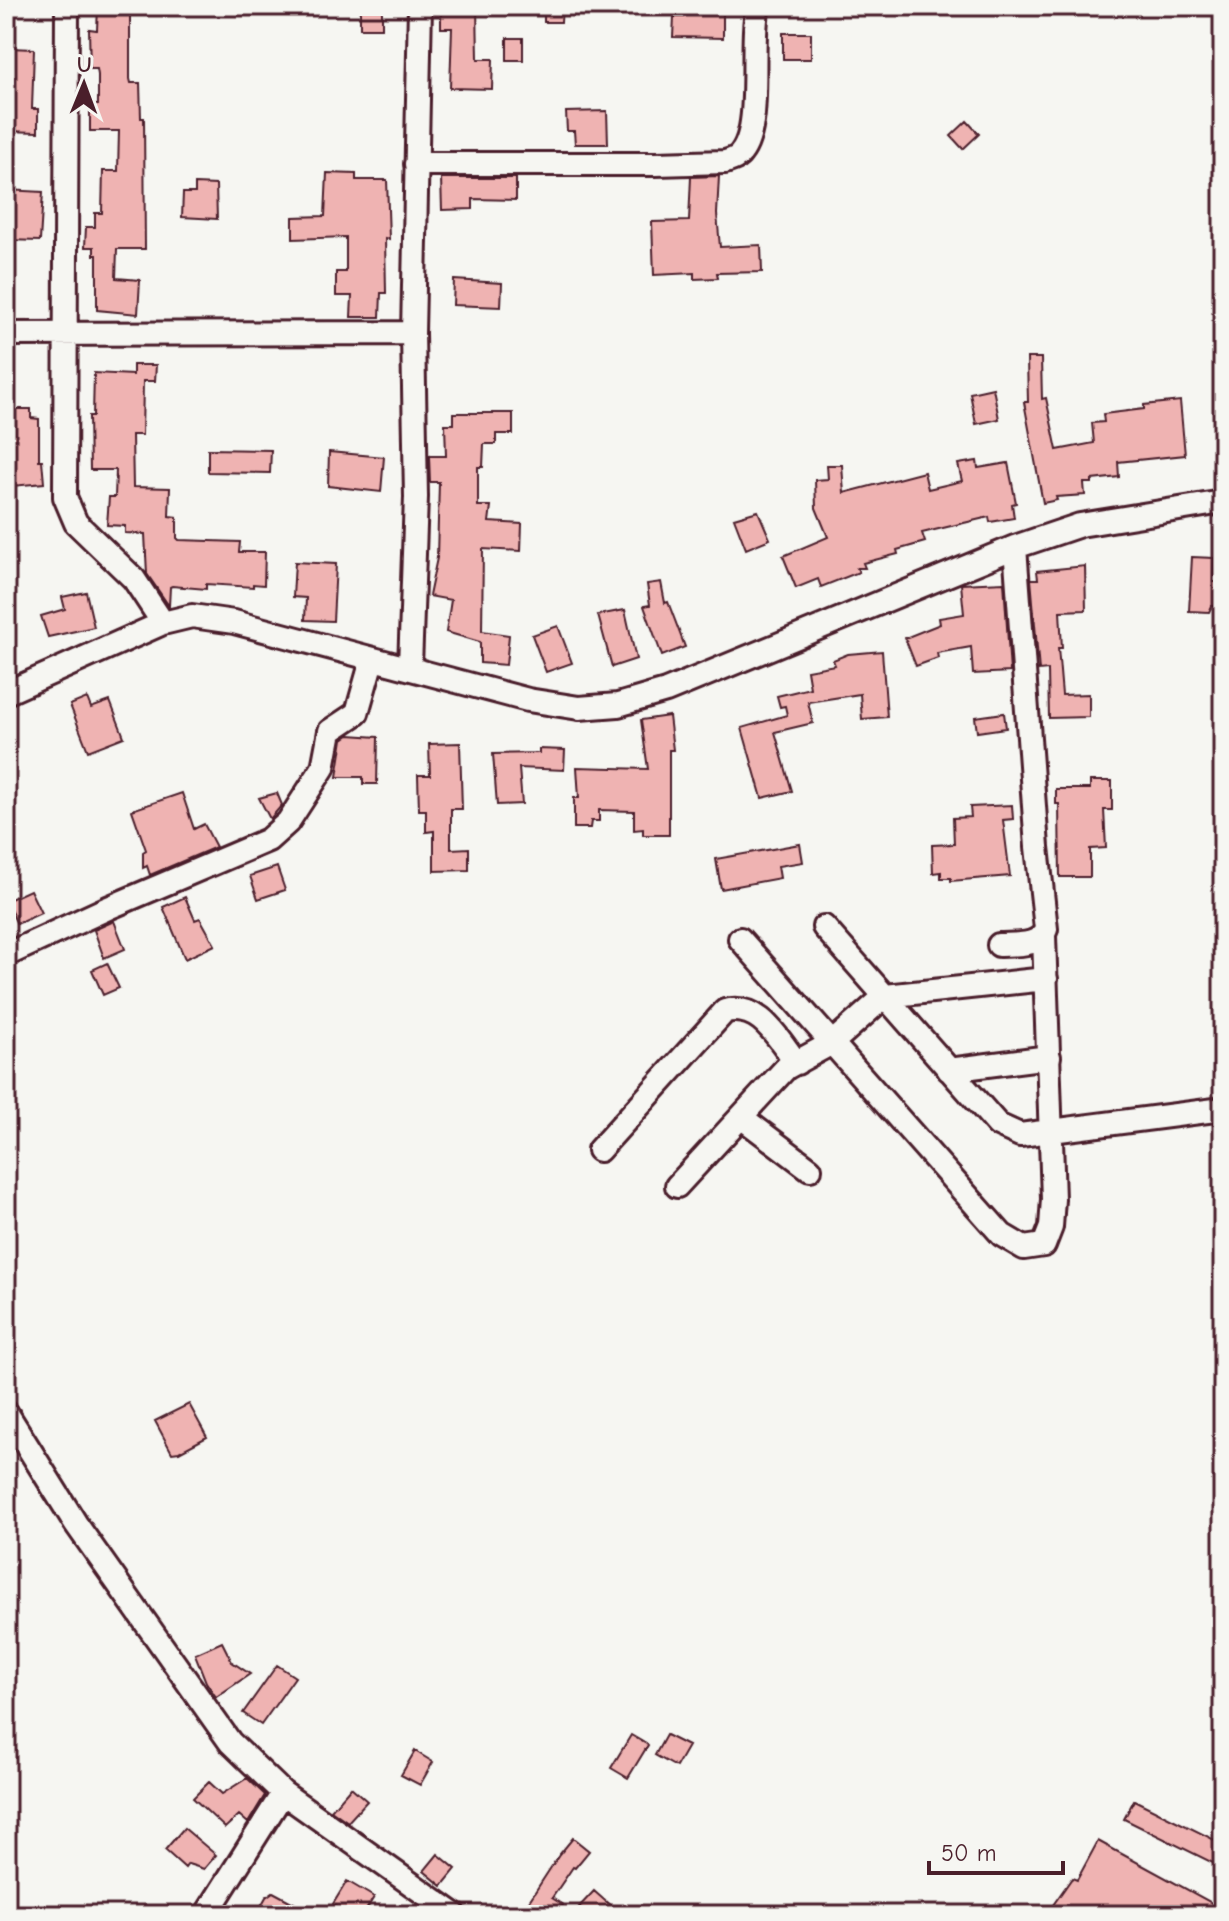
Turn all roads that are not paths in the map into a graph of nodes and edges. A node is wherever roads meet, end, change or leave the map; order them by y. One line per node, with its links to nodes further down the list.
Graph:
1 (67, 6): 7 (street)
2 (420, 6): 4 (street)
3 (758, 6): 4 (street)
4 (416, 164): 5 (street)
5 (413, 333): 7 (street); 12 (street)
6 (6, 334): 7 (street)
7 (66, 334): 10 (street)
8 (1223, 502): 9 (street)
9 (1015, 547): 12 (street); 15 (street)
10 (163, 623): 11 (street); 13 (street)
11 (372, 660): 12 (street); 18 (street)
12 (410, 667)
13 (6, 693)
14 (824, 927): 20 (street)
15 (1044, 936): 17 (street); 19 (street)
16 (740, 939): 21 (street)
17 (999, 945)
18 (6, 955)
19 (1046, 979): 20 (street); 22 (street)
20 (885, 996): 21 (street); 24 (street)
21 (832, 1043): 23 (street); 27 (street)
22 (1049, 1057): 24 (street); 27 (street)
23 (797, 1063): 26 (street); 28 (street)
24 (949, 1070): 27 (street)
25 (1223, 1109): 27 (street)
26 (741, 1117): 29 (street); 30 (street)
27 (1052, 1130)
28 (599, 1150)
29 (810, 1169)
30 (677, 1186)
31 (6, 1412): 32 (street)
32 (283, 1793): 33 (street); 34 (street)
33 (206, 1915)
34 (455, 1915)

